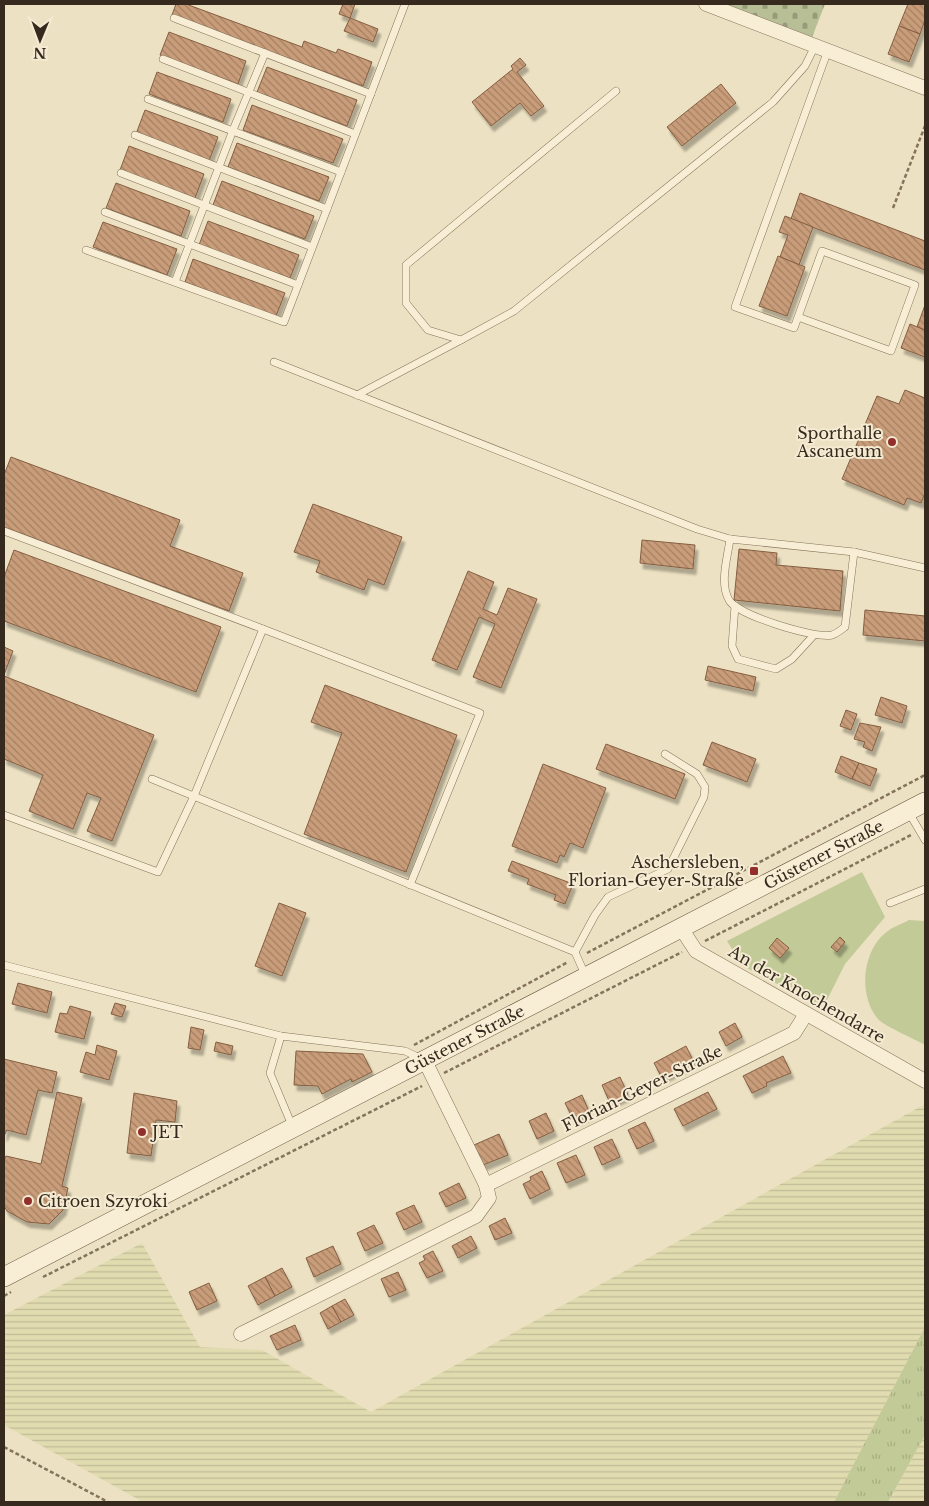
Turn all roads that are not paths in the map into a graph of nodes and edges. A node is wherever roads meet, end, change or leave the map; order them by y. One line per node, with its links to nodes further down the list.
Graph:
1 (405, 4): 10 (lane)
2 (706, 4): 4 (street)
3 (174, 18): 5 (lane)
4 (822, 48): 7 (street); 26 (lane); 27 (lane)
5 (265, 53): 8 (lane); 10 (lane)
6 (162, 59): 8 (lane)
7 (925, 88)
8 (249, 92): 12 (lane); 13 (lane)
9 (616, 92): 27 (lane)
10 (371, 94): 13 (lane)
11 (148, 99): 12 (lane)
12 (233, 130): 15 (lane); 16 (lane)
13 (356, 134): 16 (lane)
14 (135, 135): 15 (lane)
15 (219, 167): 18 (lane); 19 (lane)
16 (341, 172): 19 (lane)
17 (121, 173): 18 (lane)
18 (204, 205): 21 (lane); 22 (lane)
19 (327, 209): 22 (lane)
20 (105, 212): 21 (lane)
21 (189, 243): 24 (lane); 25 (lane)
22 (312, 247): 25 (lane)
23 (86, 250): 24 (lane)
24 (175, 282): 25 (lane)
25 (298, 285)
26 (798, 317): 26 (lane)
27 (462, 340): 29 (lane)
28 (274, 362): 29 (lane)
29 (358, 396): 31 (lane)
30 (4, 531): 35 (lane)
31 (730, 539): 32 (lane); 34 (lane)
32 (854, 552): 33 (lane); 36 (lane)
33 (925, 568)
34 (735, 606): 36 (lane); 36 (lane)
35 (263, 629): 39 (lane); 44 (lane)
36 (814, 635)
37 (665, 754): 48 (lane)
38 (152, 780): 39 (lane)
39 (194, 796): 42 (lane); 44 (lane)
40 (925, 802): 41 (main road, Güstener Straße)
41 (908, 812): 43 (lane); 47 (main road, Güstener Straße)
42 (4, 814)
43 (925, 840)
44 (410, 885): 48 (lane)
45 (925, 889): 46 (lane)
46 (890, 903)
47 (681, 928): 50 (main road, Güstener Straße); 51 (street, An der Knochendarre)
48 (576, 955): 50 (lane)
49 (4, 965): 52 (lane)
50 (586, 977): 53 (main road, Güstener Straße)
51 (806, 1014): 54 (street, An der Knochendarre); 56 (street, Florian-Geyer-Straße)
52 (280, 1036): 53 (lane); 55 (lane)
53 (425, 1061): 55 (main road, Güstener Straße); 56 (street)
54 (925, 1081)
55 (293, 1128): 57 (main road, Güstener Straße)
56 (486, 1185): 58 (street)
57 (8, 1284)
58 (241, 1334)

